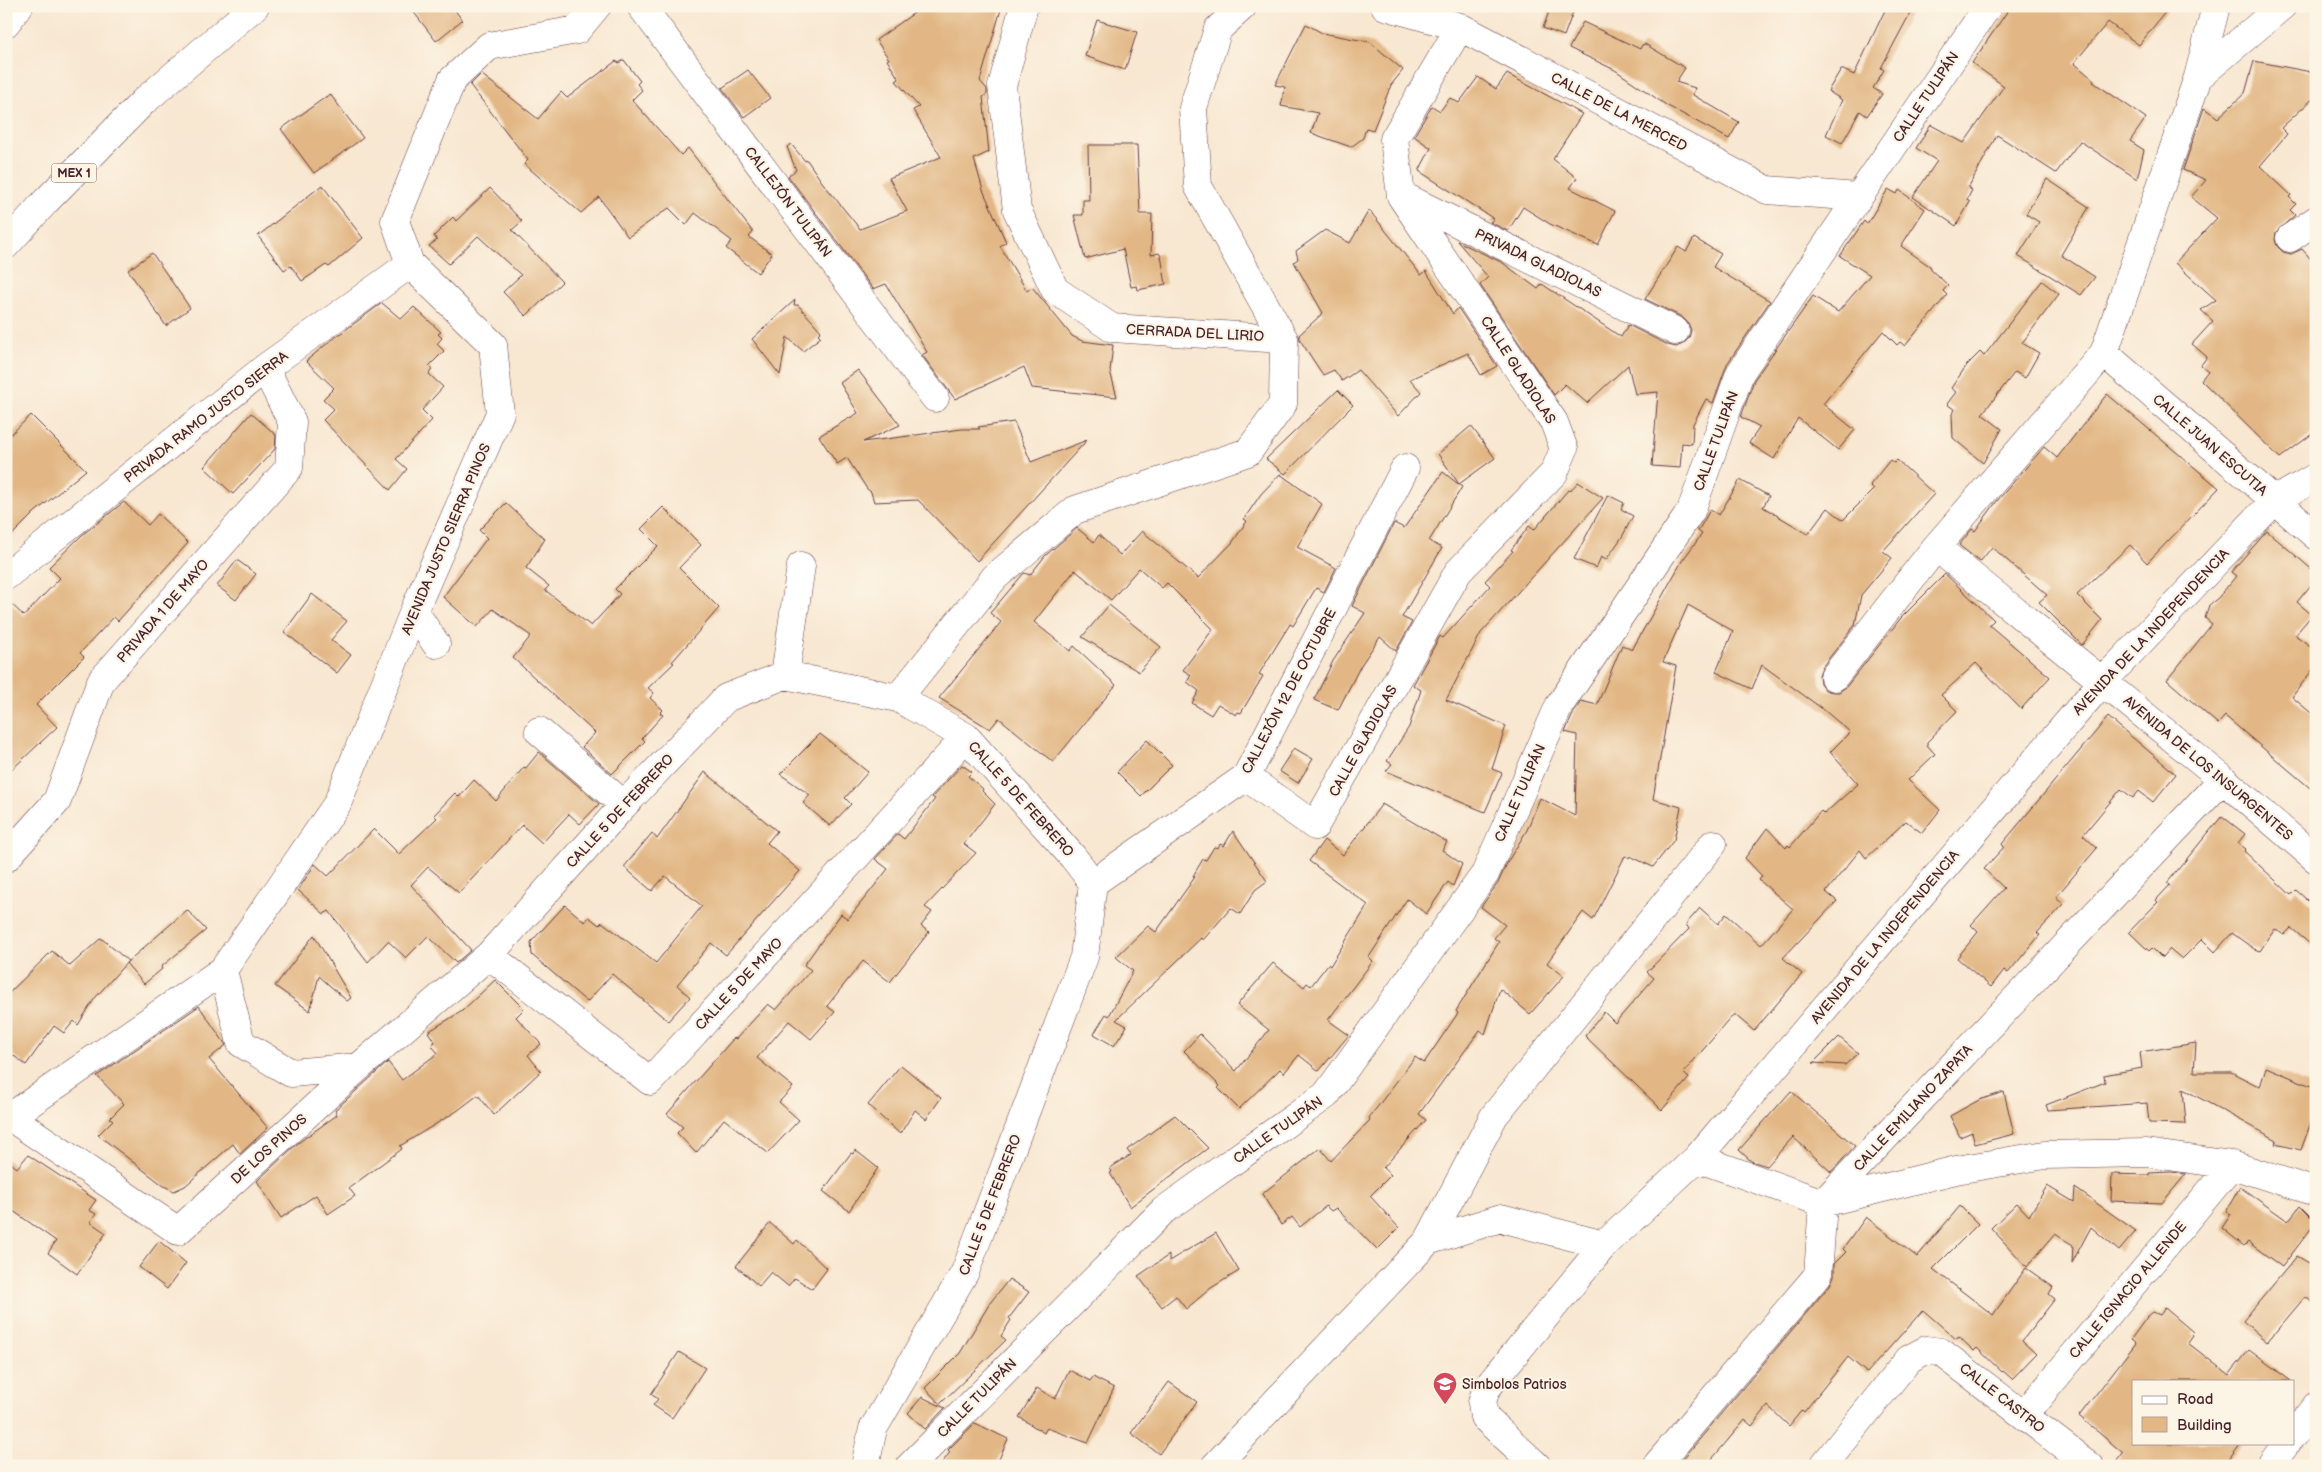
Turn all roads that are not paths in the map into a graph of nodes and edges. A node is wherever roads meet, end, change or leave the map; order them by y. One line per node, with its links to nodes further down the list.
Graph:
1 (19, 6): 11 (street)
2 (254, 6): 18 (street, MEX 1)
3 (597, 6): 19 (street, AVENIDA JUSTO SIERRA PINOS)
4 (641, 6): 24 (street, CALLEJÓN TULIPÁN)
5 (1024, 6): 21 (street, CERRADA DEL LIRIO)
6 (1243, 6): 21 (street)
7 (1385, 6): 12 (street, CALLE DE LA MERCED)
8 (1988, 6): 15 (street, CALLE TULIPÁN)
9 (2216, 6): 13 (street)
10 (2282, 6): 13 (street)
11 (6, 22)
12 (1460, 27): 14 (street, CALLE GLADIOLAS); 15 (street, CALLE DE LA MERCED)
13 (2198, 77): 22 (street)
14 (1401, 196): 20 (street, PRIVADA GLADIOLAS); 40 (street, CALLE GLADIOLAS)
15 (1858, 197): 61 (street, CALLE TULIPÁN)
16 (2316, 220): 17 (street)
17 (2290, 238)
18 (6, 245)
19 (410, 264): 23 (street, PRIVADA RAMO JUSTO SIERRA); 32 (street, AVENIDA JUSTO SIERRA PINOS)
20 (1675, 330)
21 (1284, 339): 37 (street)
22 (2104, 353): 27 (street, CALLE JUAN ESCUTIA); 29 (street)
23 (265, 368): 31 (street, PRIVADA RAMO JUSTO SIERRA); 44 (street, PRIVADA 1 DE MAYO)
24 (935, 398)
25 (1405, 468): 40 (street, CALLEJÓN 12 DE OCTUBRE)
26 (2316, 477): 27 (street, AVENIDA DE LA INDEPENDENCIA)
27 (2274, 501): 28 (street, CALLE JUAN ESCUTIA); 36 (street, AVENIDA DE LA INDEPENDENCIA)
28 (2316, 536)
29 (1936, 547): 35 (street); 36 (street, AVENIDA DE LOS INSURGENTES)
30 (801, 566): 34 (street)
31 (6, 576)
32 (414, 611): 33 (street); 48 (street, AVENIDA JUSTO SIERRA PINOS)
33 (436, 644)
34 (785, 675): 37 (street, CALLE 5 DE FEBRERO); 42 (street, CALLE 5 DE FEBRERO)
35 (1834, 677)
36 (2103, 681): 41 (street, AVENIDA DE LOS INSURGENTES); 50 (street, AVENIDA DE LA INDEPENDENCIA)
37 (898, 698): 39 (street, CALLE 5 DE FEBRERO)
38 (538, 731): 42 (street)
39 (966, 737): 46 (street, CALLE 5 DE FEBRERO); 47 (street, CALLE 5 DE MAYO)
40 (1246, 777): 46 (street, CALLEJÓN 12 DE OCTUBRE)
41 (2223, 779): 45 (street, AVENIDA DE LOS INSURGENTES); 53 (street, CALLE EMILIANO ZAPATA)
42 (624, 805): 47 (street, CALLE 5 DE FEBRERO)
43 (1713, 844): 54 (street)
44 (6, 858)
45 (2316, 859)
46 (1093, 883): 60 (street, CALLE 5 DE FEBRERO)
47 (489, 955): 49 (street, CALLE 5 DE FEBRERO)
48 (223, 970): 49 (street); 49 (street, DE LOS PINOS)
49 (359, 1067)
50 (1697, 1158): 53 (street); 55 (street, AVENIDA DE LA INDEPENDENCIA)
51 (2232, 1165): 52 (street); 53 (street); 57 (street, CALLE IGNACIO ALLENDE)
52 (2316, 1192)
53 (1823, 1203): 64 (street)
54 (1428, 1241): 55 (street); 62 (street)
55 (1604, 1245): 63 (street, AVENIDA DE LA INDEPENDENCIA)
56 (2316, 1406): 58 (street)
57 (2024, 1415): 65 (street, CALLE CASTRO); 66 (street, CALLE CASTRO)
58 (2294, 1434)
59 (2286, 1444): 67 (street)
60 (866, 1466)
61 (910, 1466)
62 (1215, 1466)
63 (1537, 1466)
64 (1656, 1466)
65 (1823, 1466)
66 (2090, 1466)
67 (2270, 1466)

